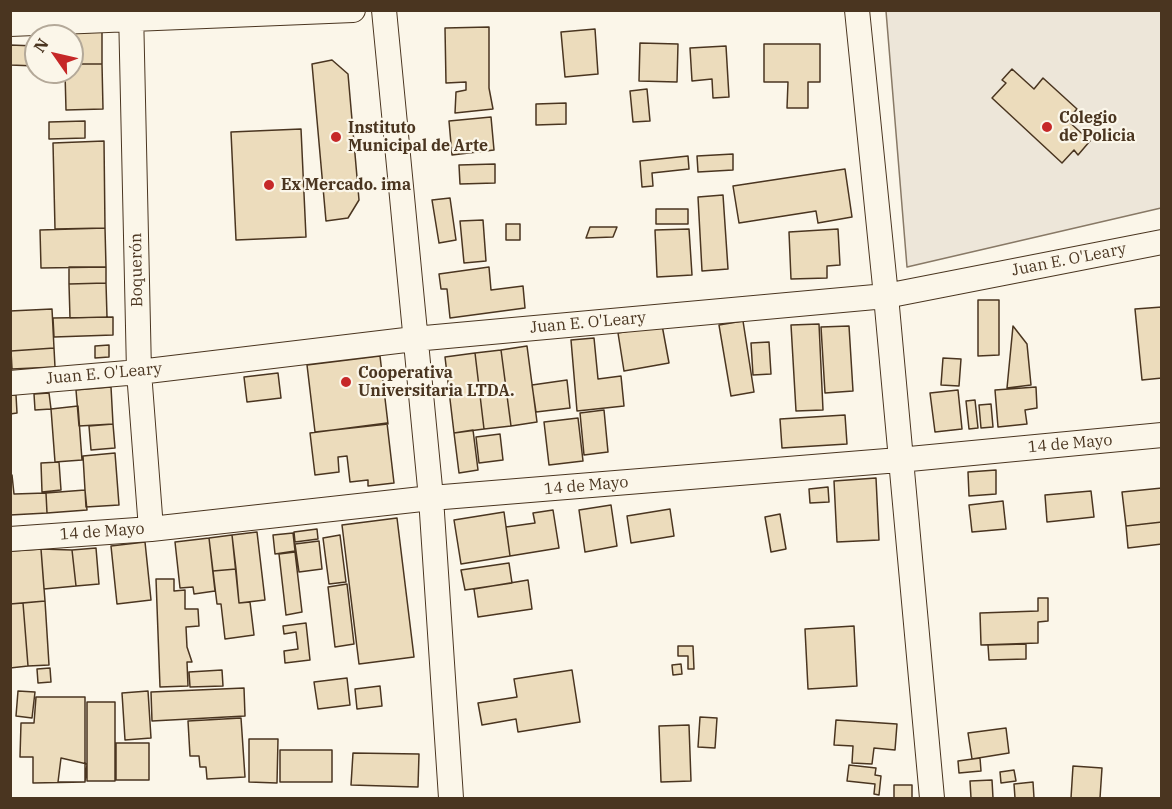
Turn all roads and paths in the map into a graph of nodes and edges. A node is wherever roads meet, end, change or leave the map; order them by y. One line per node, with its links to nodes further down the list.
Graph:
1 (353, 10): 4 (street)
2 (384, 10): 8 (street)
3 (856, 10): 7 (street)
4 (131, 15): 5 (street); 9 (street, Boquerón)
5 (10, 24)
6 (1161, 242): 7 (street, Juan E. O'Leary)
7 (886, 296): 8 (street, Juan E. O'Leary); 12 (street)
8 (414, 339): 9 (street, Juan E. O'Leary); 13 (street)
9 (139, 372): 10 (street, Juan E. O'Leary); 14 (street, Boquerón)
10 (10, 383)
11 (1161, 435): 12 (street, 14 de Mayo)
12 (900, 460): 13 (street, 14 de Mayo); 17 (street)
13 (431, 498): 14 (street, 14 de Mayo); 16 (street)
14 (151, 529): 15 (street, 14 de Mayo)
15 (10, 539)
16 (451, 798)
17 (932, 798)

